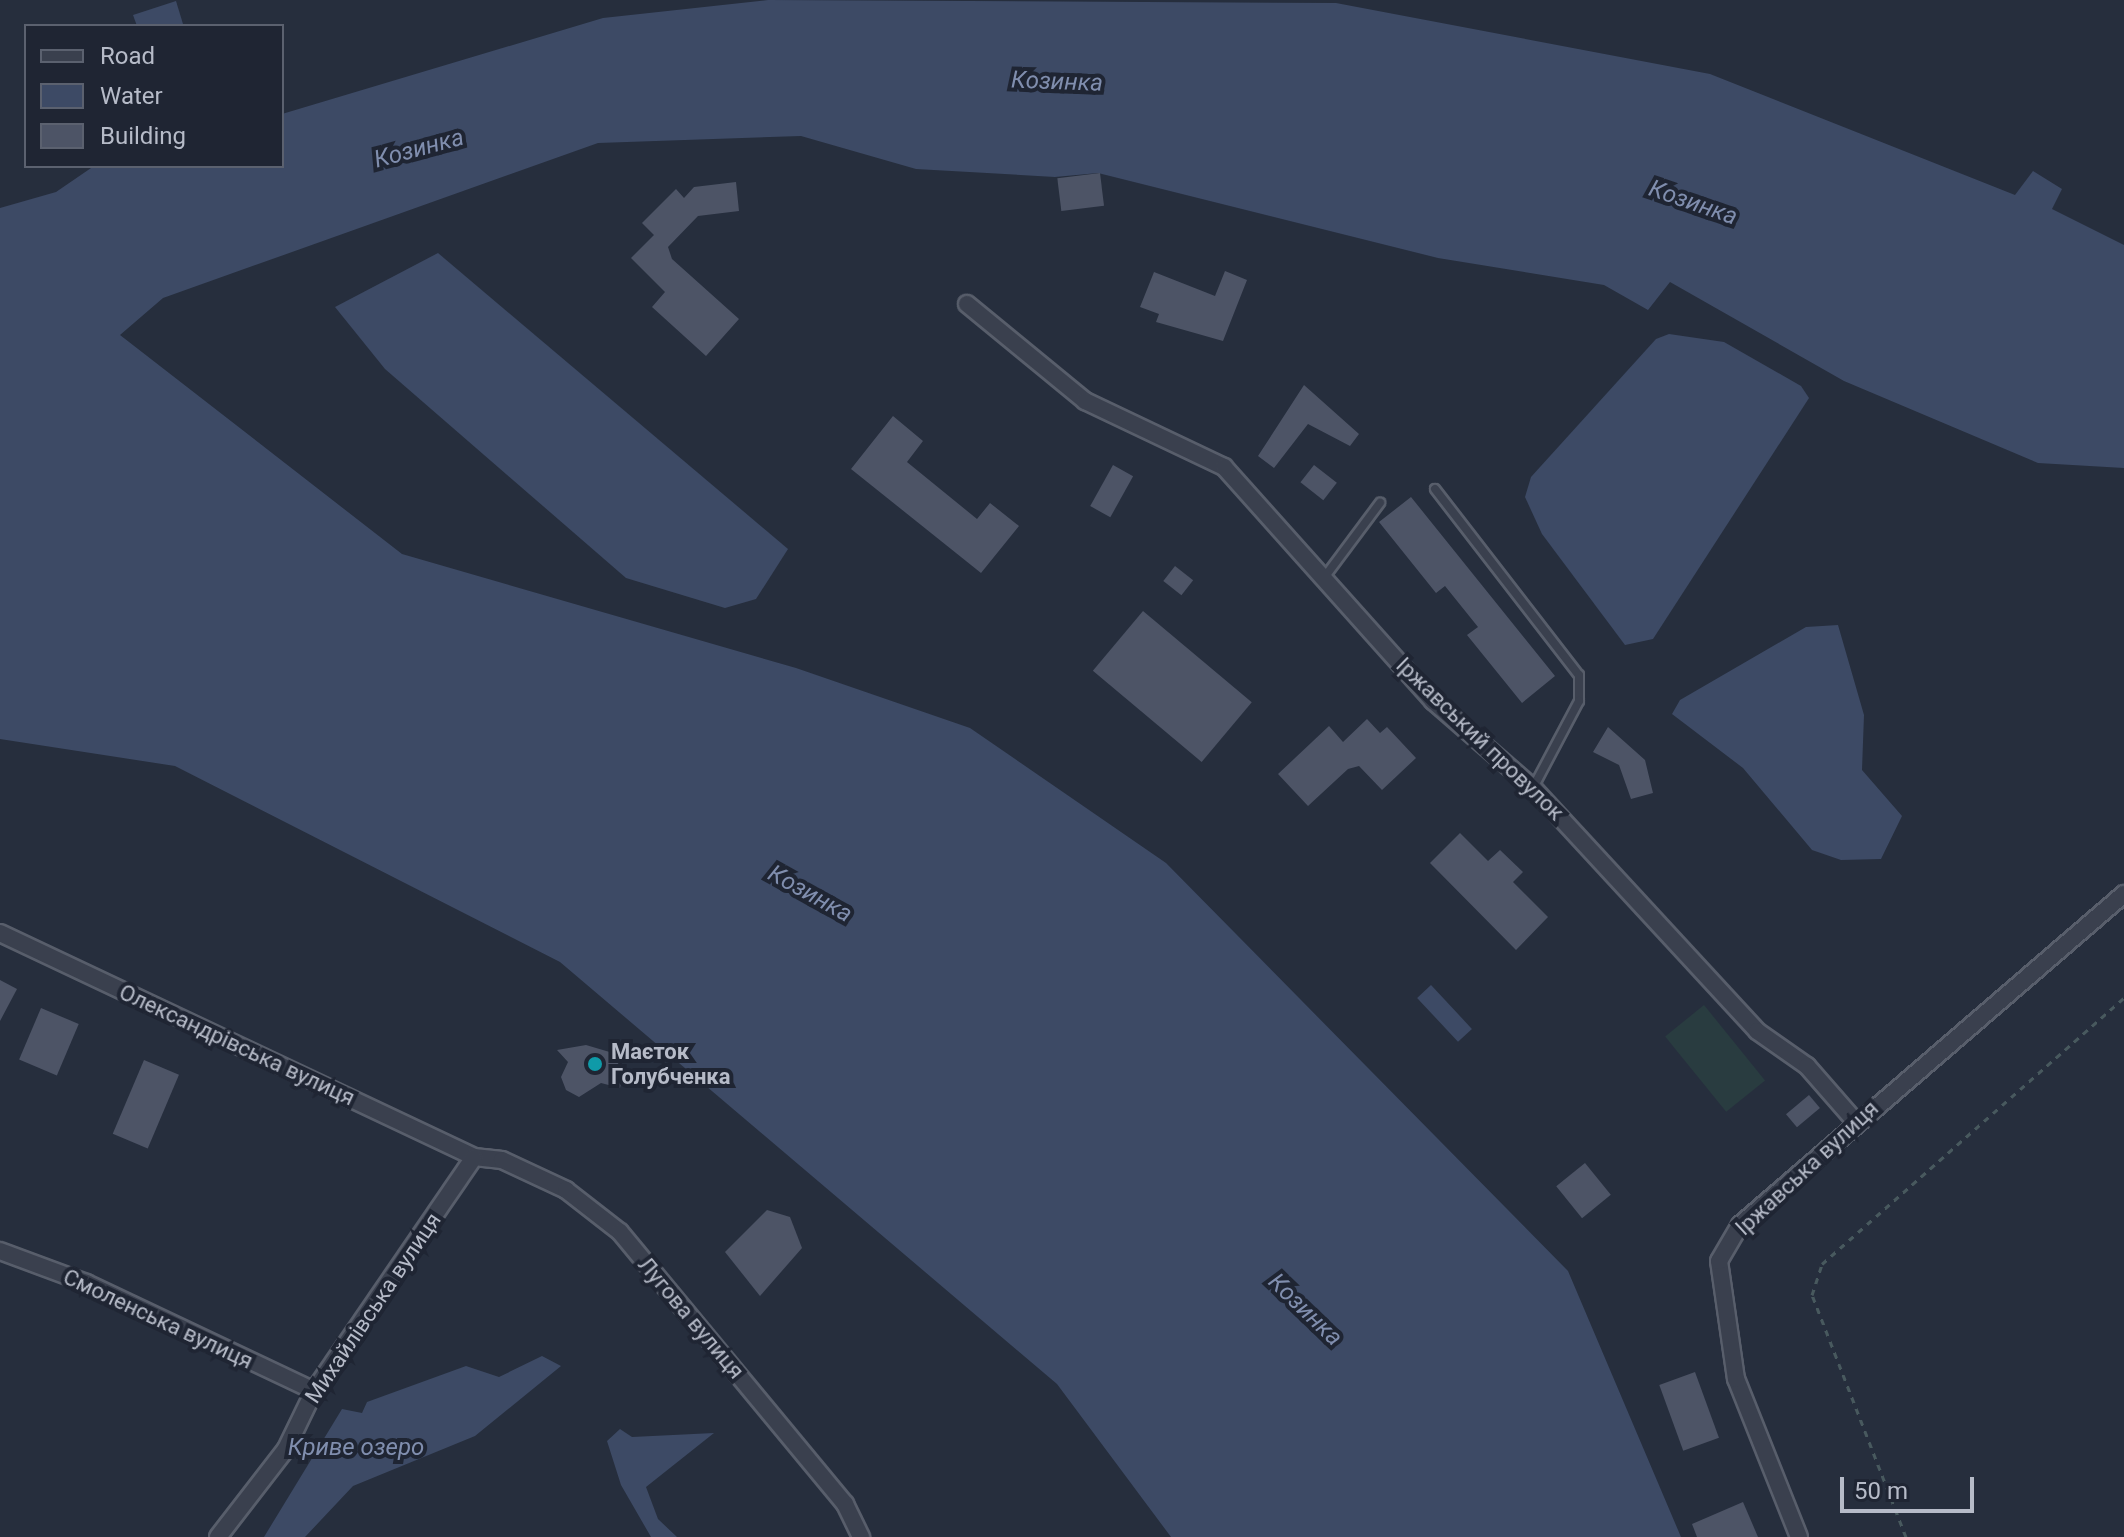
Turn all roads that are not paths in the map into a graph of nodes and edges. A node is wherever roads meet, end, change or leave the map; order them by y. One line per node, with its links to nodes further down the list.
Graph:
1 (967, 304): 4 (street, Іржавський провулок)
2 (1435, 489): 5 (lane)
3 (1380, 503): 4 (lane)
4 (1324, 578): 5 (street, Іржавський провулок)
5 (1533, 788): 8 (street, Іржавський провулок)
6 (2124, 894): 8 (street, Іржавська вулиця)
7 (0, 933): 9 (street, Олександрівська вулиця)
8 (1855, 1121): 14 (street, Іржавська вулиця)
9 (474, 1157): 11 (street, Михайлівська вулиця); 12 (street, Лугова вулиця)
10 (0, 1251): 11 (street, Смоленська вулиця)
11 (314, 1391): 13 (street, Михайлівська вулиця)
12 (857, 1536)
13 (218, 1537)
14 (1799, 1537)

